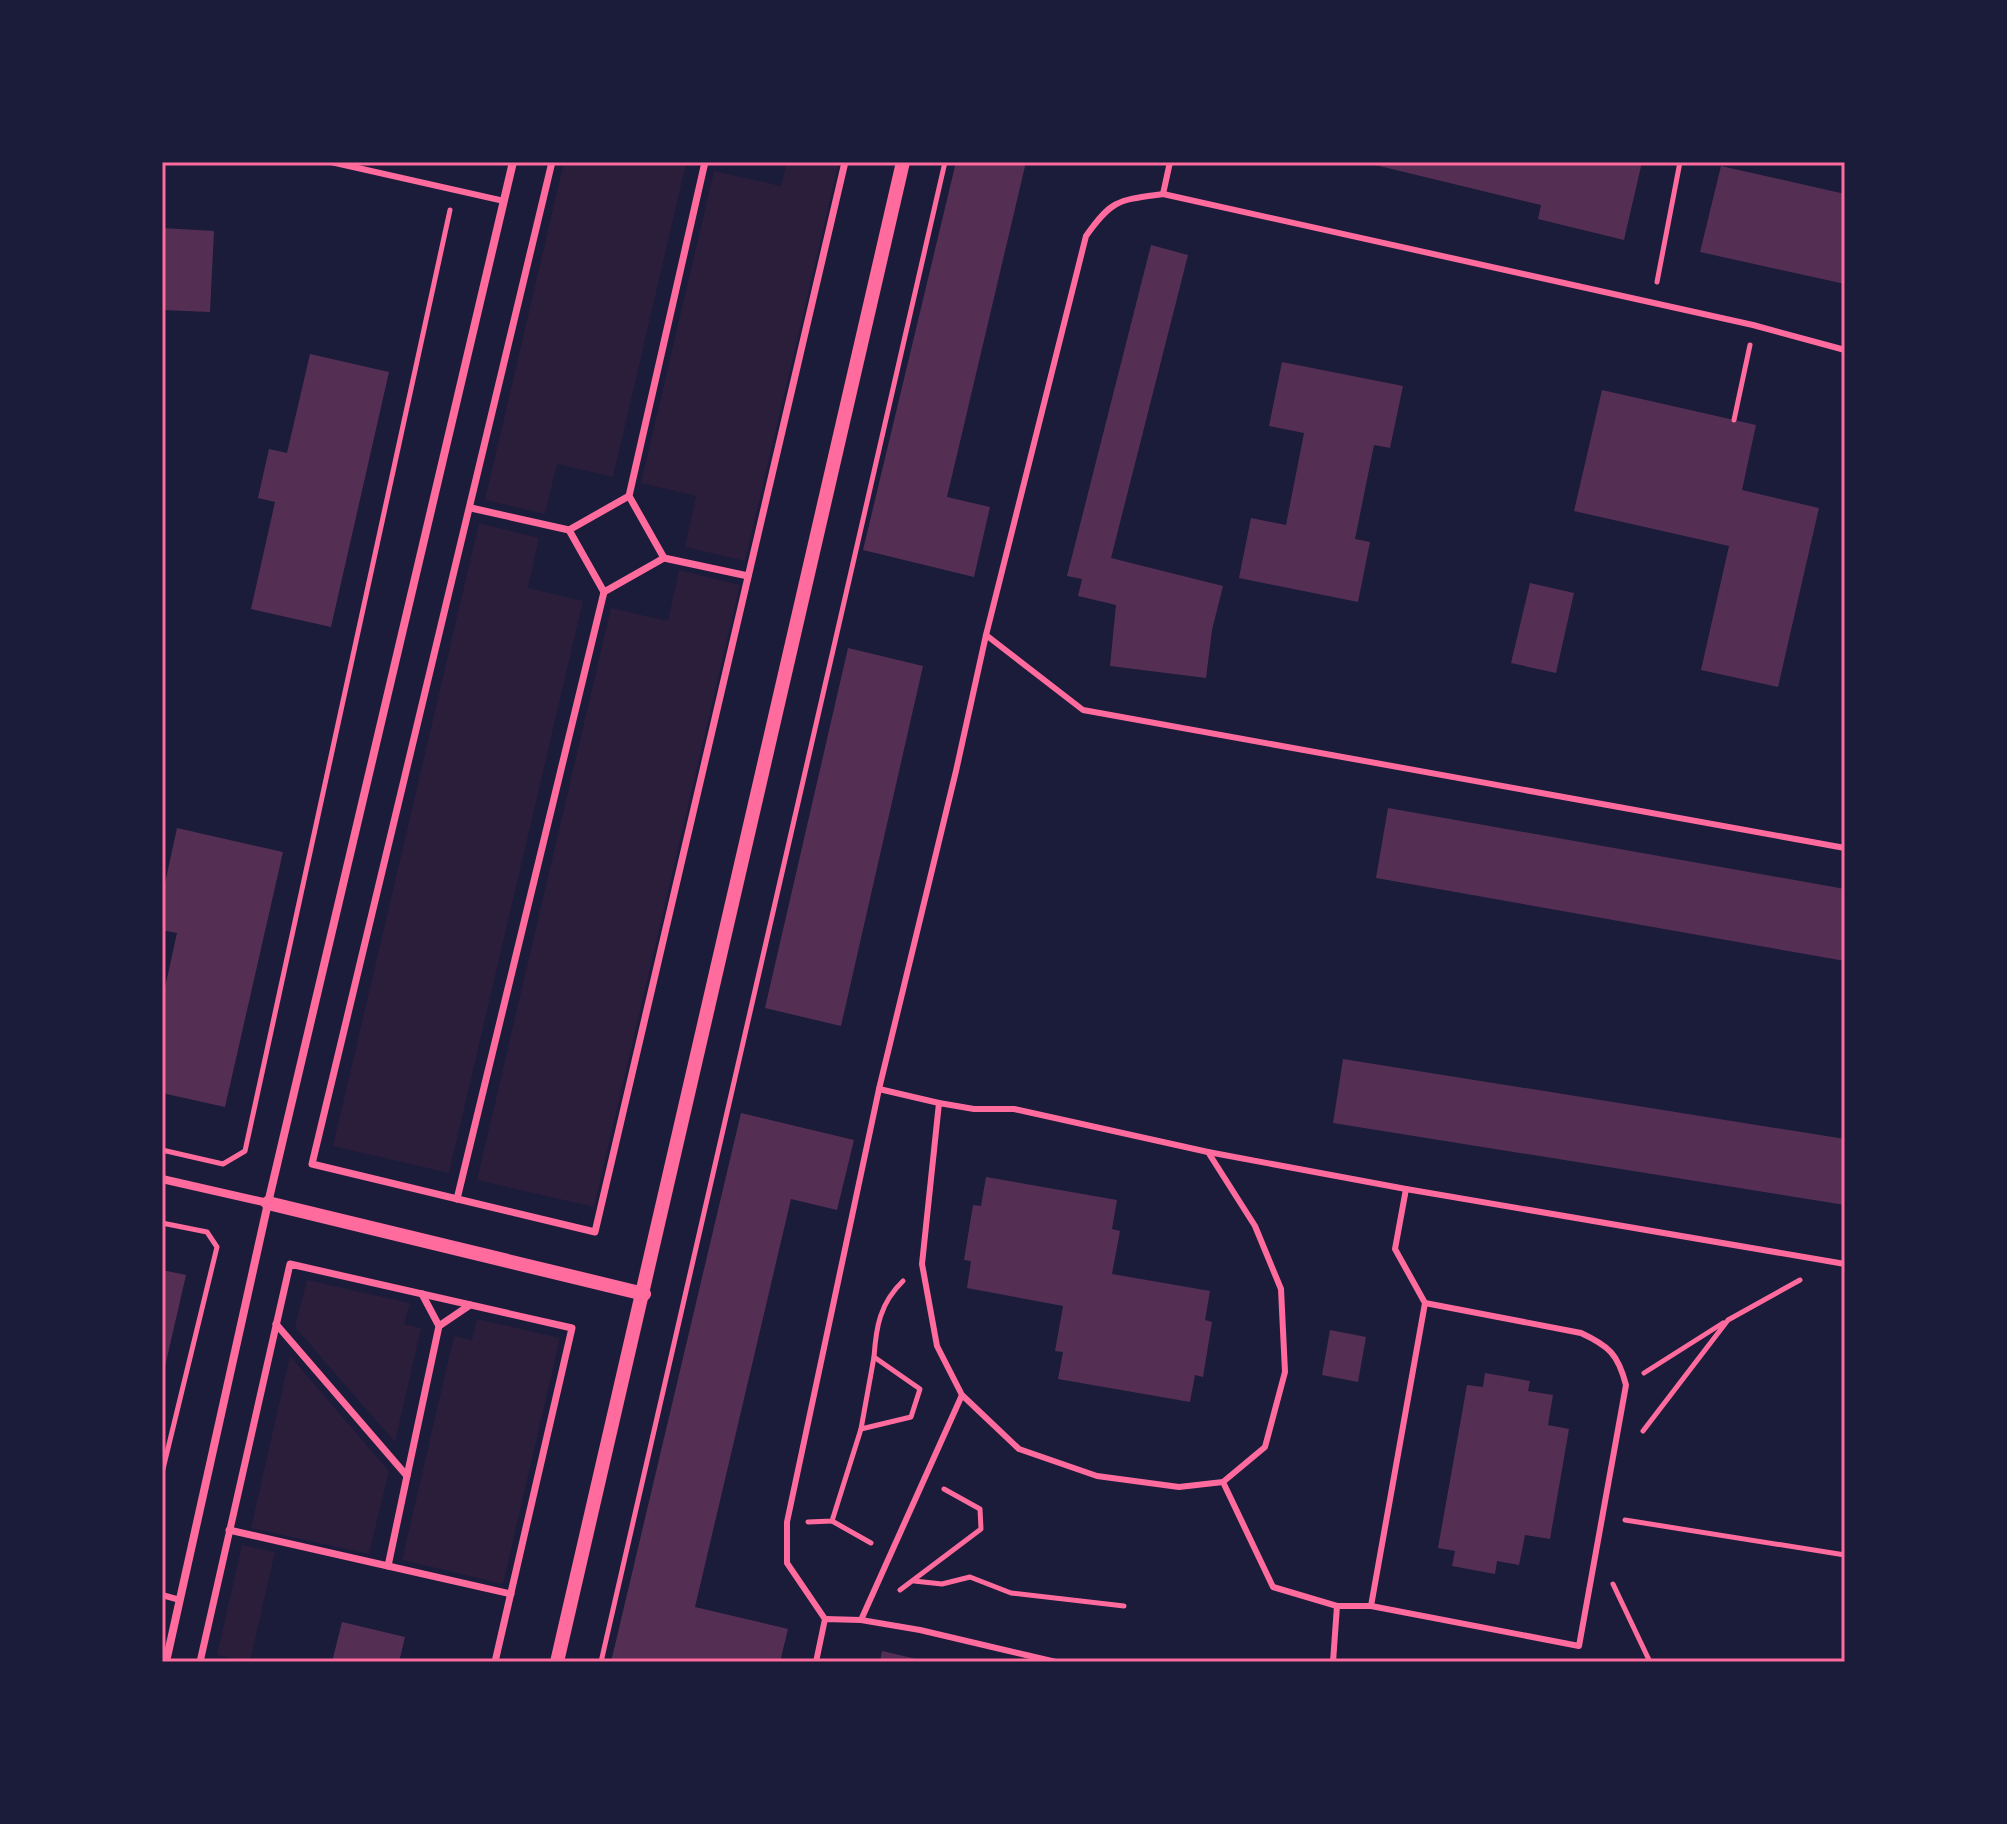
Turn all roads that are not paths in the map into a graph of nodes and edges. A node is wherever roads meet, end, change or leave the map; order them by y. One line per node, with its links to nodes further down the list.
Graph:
1 (331, 162): 9 (lane)
2 (513, 162): 9 (street)
3 (552, 162): 12 (street)
4 (705, 162): 11 (street)
5 (845, 162): 15 (street)
6 (903, 162): 28 (street)
7 (1170, 162): 8 (lane)
8 (1163, 194): 10 (lane); 17 (lane)
9 (504, 201): 25 (street)
10 (1845, 350)
11 (629, 496): 13 (street); 14 (street)
12 (471, 508): 13 (street); 24 (street)
13 (569, 530): 16 (street)
14 (664, 558): 15 (street); 16 (street)
15 (748, 576): 24 (street)
16 (604, 592): 24 (street)
17 (986, 635): 18 (lane); 19 (lane)
18 (1845, 848)
19 (879, 1089): 20 (lane); 43 (lane)
20 (939, 1103): 21 (lane); 33 (lane)
21 (1208, 1152): 23 (lane); 35 (lane)
22 (162, 1179): 25 (street)
23 (1406, 1189): 26 (lane); 29 (lane)
24 (457, 1199)
25 (268, 1203): 28 (street); 40 (street)
26 (1845, 1264)
27 (421, 1294): 30 (street); 31 (street); 32 (street)
28 (644, 1294): 48 (street)
29 (1425, 1303): 42 (lane); 42 (lane)
30 (470, 1305): 32 (street); 38 (street)
31 (276, 1324): 34 (street); 36 (street)
32 (439, 1326): 34 (street)
33 (962, 1395): 35 (lane); 44 (lane)
34 (407, 1476): 37 (street)
35 (1223, 1482): 41 (lane)
36 (229, 1530): 37 (street); 46 (street)
37 (388, 1566): 38 (street)
38 (511, 1594): 47 (street)
39 (162, 1595): 40 (lane)
40 (180, 1600): 45 (street)
41 (1337, 1606): 42 (lane); 51 (lane)
42 (1371, 1606)
43 (825, 1619): 44 (lane); 49 (lane)
44 (861, 1620): 50 (lane)
45 (166, 1662)
46 (200, 1662)
47 (495, 1662)
48 (557, 1662)
49 (816, 1662)
50 (1056, 1662)
51 (1333, 1662)

